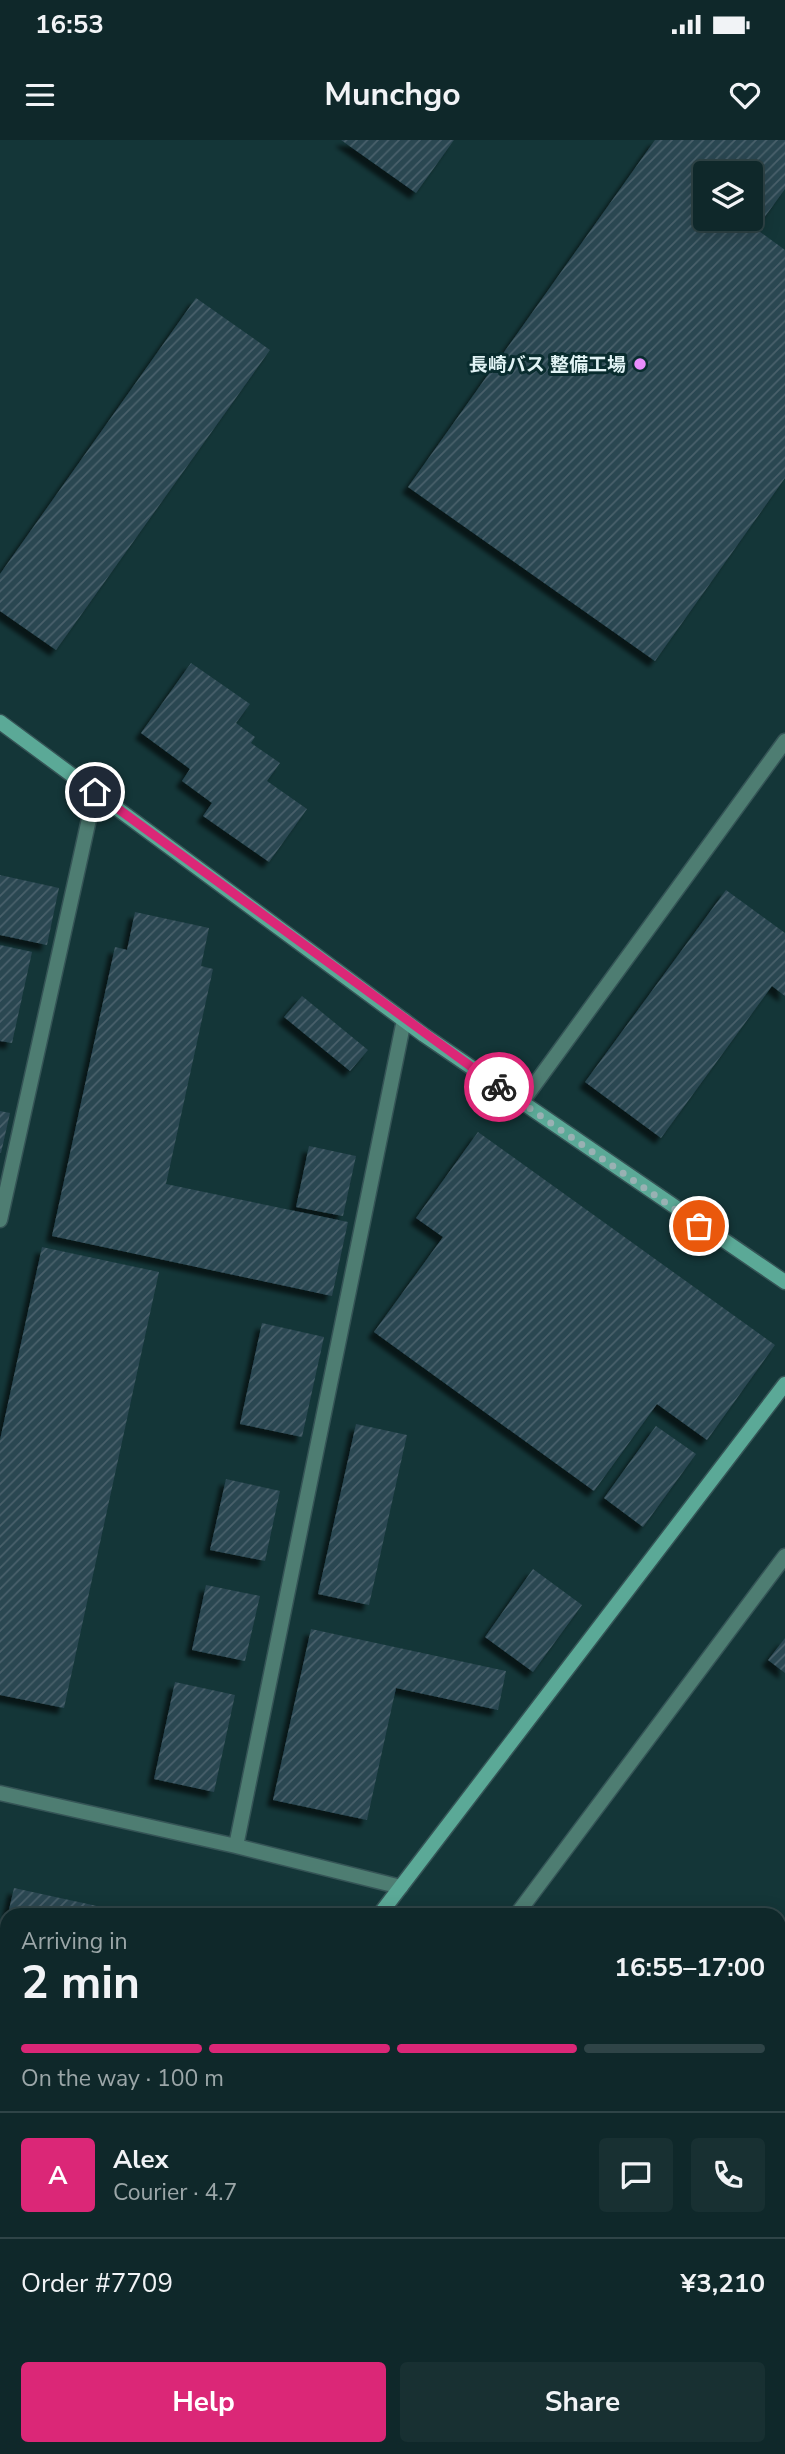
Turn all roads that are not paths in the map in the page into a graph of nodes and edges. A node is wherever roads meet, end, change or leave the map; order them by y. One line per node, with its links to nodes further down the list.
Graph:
1 (0, 722): 3 (street)
2 (785, 741): 5 (street)
3 (95, 792): 4 (street); 6 (street)
4 (404, 1020): 5 (street); 11 (street)
5 (522, 1102): 7 (street)
6 (0, 1220)
7 (785, 1282)
8 (785, 1384): 12 (street)
9 (785, 1556): 14 (street)
10 (0, 1793): 11 (street)
11 (236, 1846): 12 (street)
12 (401, 1887): 13 (street)
13 (385, 1908)
14 (521, 1908)

